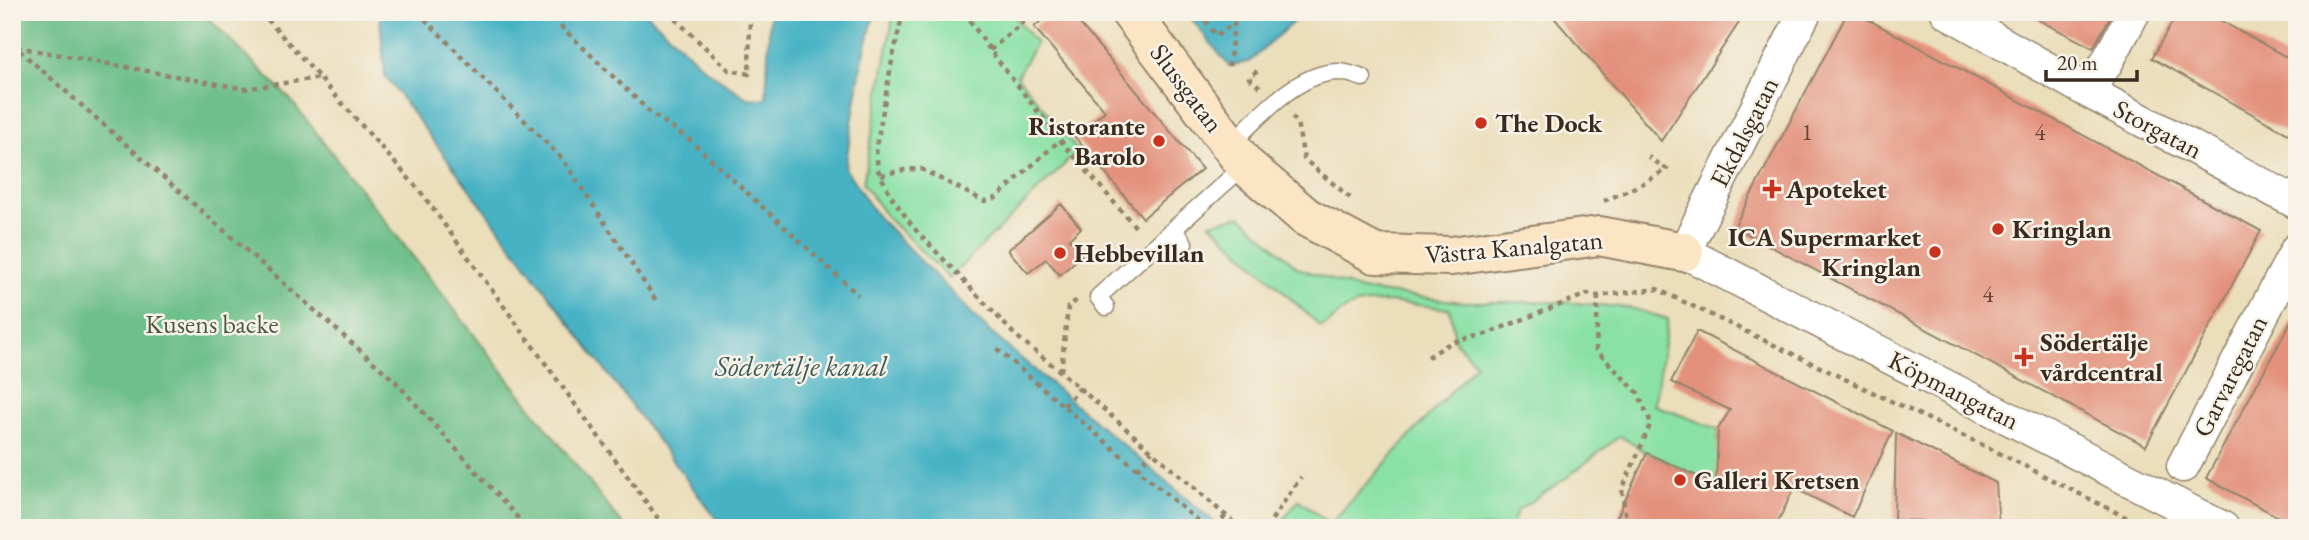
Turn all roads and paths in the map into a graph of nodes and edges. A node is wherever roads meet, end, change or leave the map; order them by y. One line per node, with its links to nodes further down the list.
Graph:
1 (261, 12): 18 (path)
2 (418, 12): 36 (path)
3 (546, 12): 34 (path)
4 (668, 12): 5 (path)
5 (750, 12)
6 (904, 12): 25 (path)
7 (964, 12): 15 (path)
8 (1035, 12): 15 (path)
9 (1130, 12): 23 (street, Slussgatan)
10 (1200, 12): 16 (path)
11 (1805, 12): 33 (street, Ekdalsgatan)
12 (1947, 12): 20 (street, Storgatan)
13 (2134, 12): 20 (street)
14 (13, 45): 18 (path); 48 (path)
15 (990, 51): 22 (path)
16 (1228, 66)
17 (1257, 71): 21 (path)
18 (319, 78): 49 (path)
19 (1363, 78): 21 (lane)
20 (2087, 91): 27 (street, Storgatan)
21 (1276, 102): 23 (lane); 28 (path)
22 (1060, 140): 25 (path); 31 (path)
23 (1237, 155): 29 (lane); 33 (street, Västra Kanalgatan)
24 (1648, 157): 26 (path)
25 (881, 175): 40 (path)
26 (1596, 201)
27 (2297, 203)
28 (1362, 208)
29 (1174, 229): 30 (lane); 31 (lane)
30 (1185, 243)
31 (1154, 247): 37 (lane)
32 (2297, 249): 44 (street, Garvaregatan)
33 (1684, 252): 56 (street, Köpmangatan)
34 (858, 295)
35 (1598, 296): 39 (path); 54 (path); 55 (path)
36 (657, 302)
37 (1102, 302): 40 (path)
38 (997, 349): 42 (path)
39 (1428, 357)
40 (1061, 372): 41 (path)
41 (1080, 388): 42 (path); 43 (path)
42 (1064, 406): 45 (path)
43 (1153, 450): 45 (path); 47 (path)
44 (2183, 466)
45 (1137, 469): 50 (path)
46 (1301, 477): 53 (path)
47 (1227, 514): 51 (path); 52 (path)
48 (527, 528)
49 (665, 528)
50 (1206, 528)
51 (1216, 528)
52 (1240, 528)
53 (1266, 528)
54 (1627, 528)
55 (2147, 528)
56 (2223, 528)

